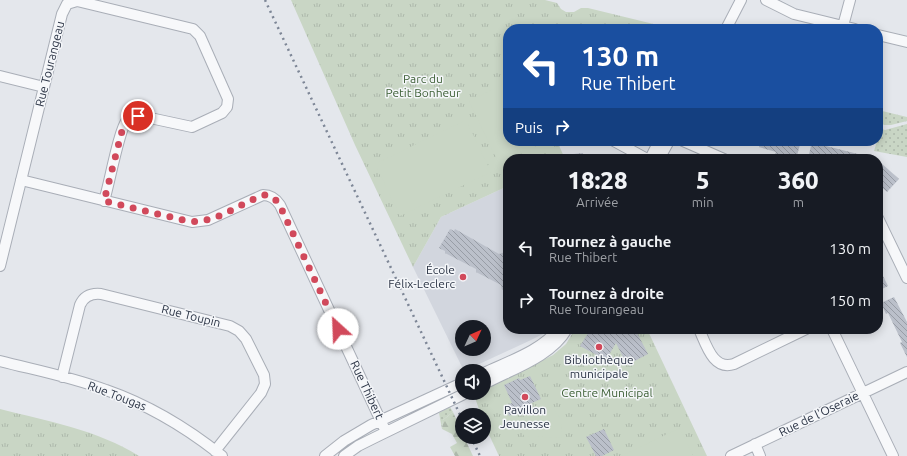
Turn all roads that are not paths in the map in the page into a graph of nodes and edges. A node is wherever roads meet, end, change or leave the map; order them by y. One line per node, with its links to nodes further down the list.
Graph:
1 (741, 0): 4 (street)
2 (766, 0): 5 (street)
3 (850, 0): 6 (street)
4 (728, 24)
5 (835, 24)
6 (844, 24)
7 (883, 36): 8 (street)
8 (907, 42)
9 (0, 76): 10 (street)
10 (44, 87): 15 (street, Rue Tourangeau); 16 (street, Rue Tourangeau)
11 (623, 146): 13 (street)
12 (694, 146): 14 (street)
13 (638, 154)
14 (713, 154)
15 (21, 180): 16 (street, Rue Thibert); 19 (street, Rue Tourangeau)
16 (104, 201): 34 (street, Rue Thibert)
17 (883, 226): 18 (street)
18 (902, 257): 20 (street)
19 (0, 266)
20 (907, 278)
21 (553, 334): 27 (street)
22 (564, 334): 30 (street)
23 (702, 334): 24 (street)
24 (796, 334)
25 (834, 334): 32 (street)
26 (0, 361): 29 (street, Rue Tougas)
27 (491, 370)
28 (907, 372): 32 (street, Rue de l'Oseraie)
29 (62, 377): 37 (street, Rue Tougas); 37 (street, Rue Toupin)
30 (491, 380)
31 (455, 386): 34 (street)
32 (863, 393): 36 (street, Rue de l'Oseraie); 42 (street)
33 (455, 398): 35 (street)
34 (381, 421): 35 (street, Rue Thibert); 38 (street)
35 (386, 432): 39 (street)
36 (755, 444): 40 (street, Rue de l'Oseraie); 41 (street)
37 (219, 453)
38 (325, 456)
39 (344, 456)
40 (731, 456)
41 (760, 456)
42 (893, 456)

